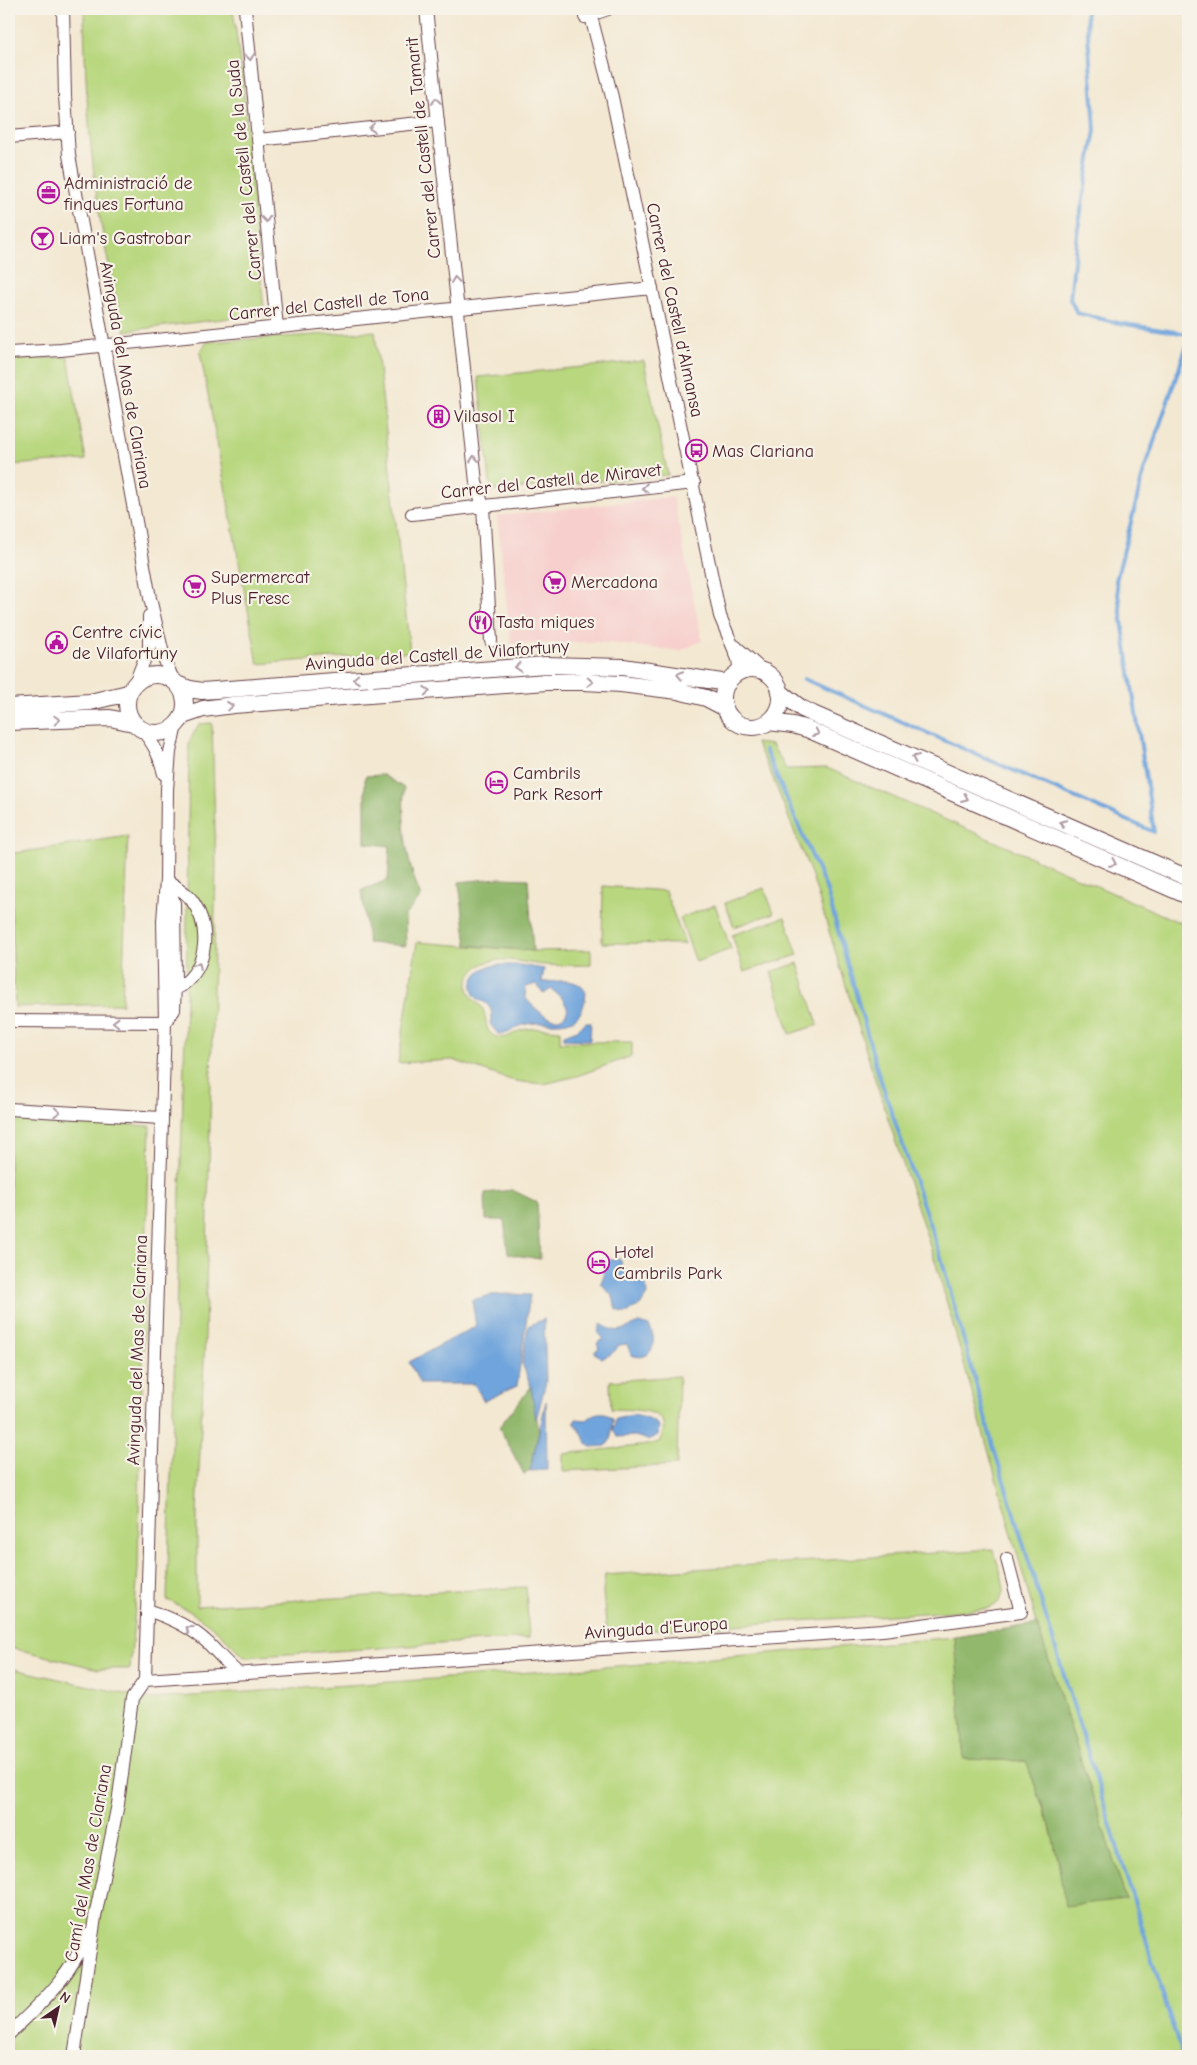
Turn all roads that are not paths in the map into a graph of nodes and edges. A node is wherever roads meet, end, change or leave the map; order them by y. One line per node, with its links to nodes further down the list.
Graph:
1 (63, 9): 7 (street, Avinguda del Mas de Clariana)
2 (244, 9): 9 (street, Carrer del Castell de la Suda, one-way to 9)
3 (426, 9): 6 (street, Carrer del Castell de Tamarit, one-way to 3)
4 (608, 9): 5 (street)
5 (586, 12): 10 (street, Carrer del Castell d'Almansa)
6 (438, 121): 9 (street, one-way to 9); 11 (street, Carrer del Castell de Tamarit, one-way to 6)
7 (68, 132): 8 (street); 13 (street, Avinguda del Mas de Clariana)
8 (9, 136)
9 (258, 140): 12 (street, Carrer del Castell de la Suda, one-way to 12)
10 (652, 288): 11 (street, Carrer del Castell de Tona); 15 (street, Carrer del Castell d'Almansa)
11 (458, 308): 12 (street, Carrer del Castell de Tona); 16 (street, Carrer del Castell de Tamarit, one-way to 11)
12 (278, 327): 13 (street, Carrer del Castell de Tona)
13 (103, 345): 14 (street, Carrer del Castell de Tona); 18 (street, Avinguda del Mas de Clariana)
14 (9, 353)
15 (694, 483): 16 (street, Carrer del Castell de Miravet, one-way to 16); 20 (street, Carrer del Castell d'Almansa)
16 (483, 507): 17 (street, Carrer del Castell de Miravet); 19 (street, Carrer del Castell de Tamarit)
17 (412, 514)
18 (150, 598): 23 (street, Avinguda del Mas de Clariana); 24 (street, Avinguda del Mas de Clariana)
19 (491, 641)
20 (733, 644): 21 (street, Carrer del Castell d'Almansa); 22 (street, Carrer del Castell d'Almansa)
21 (765, 673): 22 (street); 25 (street)
22 (731, 679): 23 (street, Avinguda del Castell de Vilafortuny, one-way to 23); 27 (street)
23 (176, 682): 24 (street); 28 (street)
24 (132, 688): 26 (street); 31 (street)
25 (780, 692): 30 (street); 33 (street, one-way to 25)
26 (9, 706)
27 (725, 708): 28 (street, Avinguda del Castell de Vilafortuny, one-way to 27); 30 (street)
28 (180, 721): 31 (street); 32 (street, Avinguda del Mas de Clariana)
29 (9, 722): 31 (street, one-way to 31)
30 (768, 722): 35 (street, one-way to 35)
31 (138, 726): 32 (street, Avinguda del Mas de Clariana)
32 (167, 789): 34 (street, Avinguda del Mas de Clariana)
33 (1188, 878)
34 (166, 880): 36 (street, Avinguda del Mas de Clariana); 37 (street, Avinguda del Mas de Clariana); 37 (street, one-way to 34)
35 (1188, 896)
36 (163, 921): 37 (street, Avinguda del Mas de Clariana); 39 (street, Avinguda del Mas de Clariana)
37 (175, 983): 39 (street, Avinguda del Mas de Clariana)
38 (9, 1021): 39 (street, one-way to 38)
39 (165, 1022): 41 (street, Avinguda del Mas de Clariana)
40 (9, 1109): 41 (street, one-way to 41)
41 (161, 1118): 43 (street, Avinguda del Mas de Clariana)
42 (1006, 1559): 45 (street, Avinguda d'Europa)
43 (147, 1610): 44 (street, one-way to 43); 47 (street, Avinguda del Mas de Clariana)
44 (214, 1650): 45 (street); 46 (street)
45 (238, 1673): 46 (street, Avinguda d'Europa)
46 (196, 1676): 47 (street, Avinguda d'Europa)
47 (145, 1680): 48 (street, Camí del Mas de Clariana)
48 (95, 1917): 49 (street); 50 (street, Camí del Mas de Clariana)
49 (9, 2034)
50 (74, 2056)

